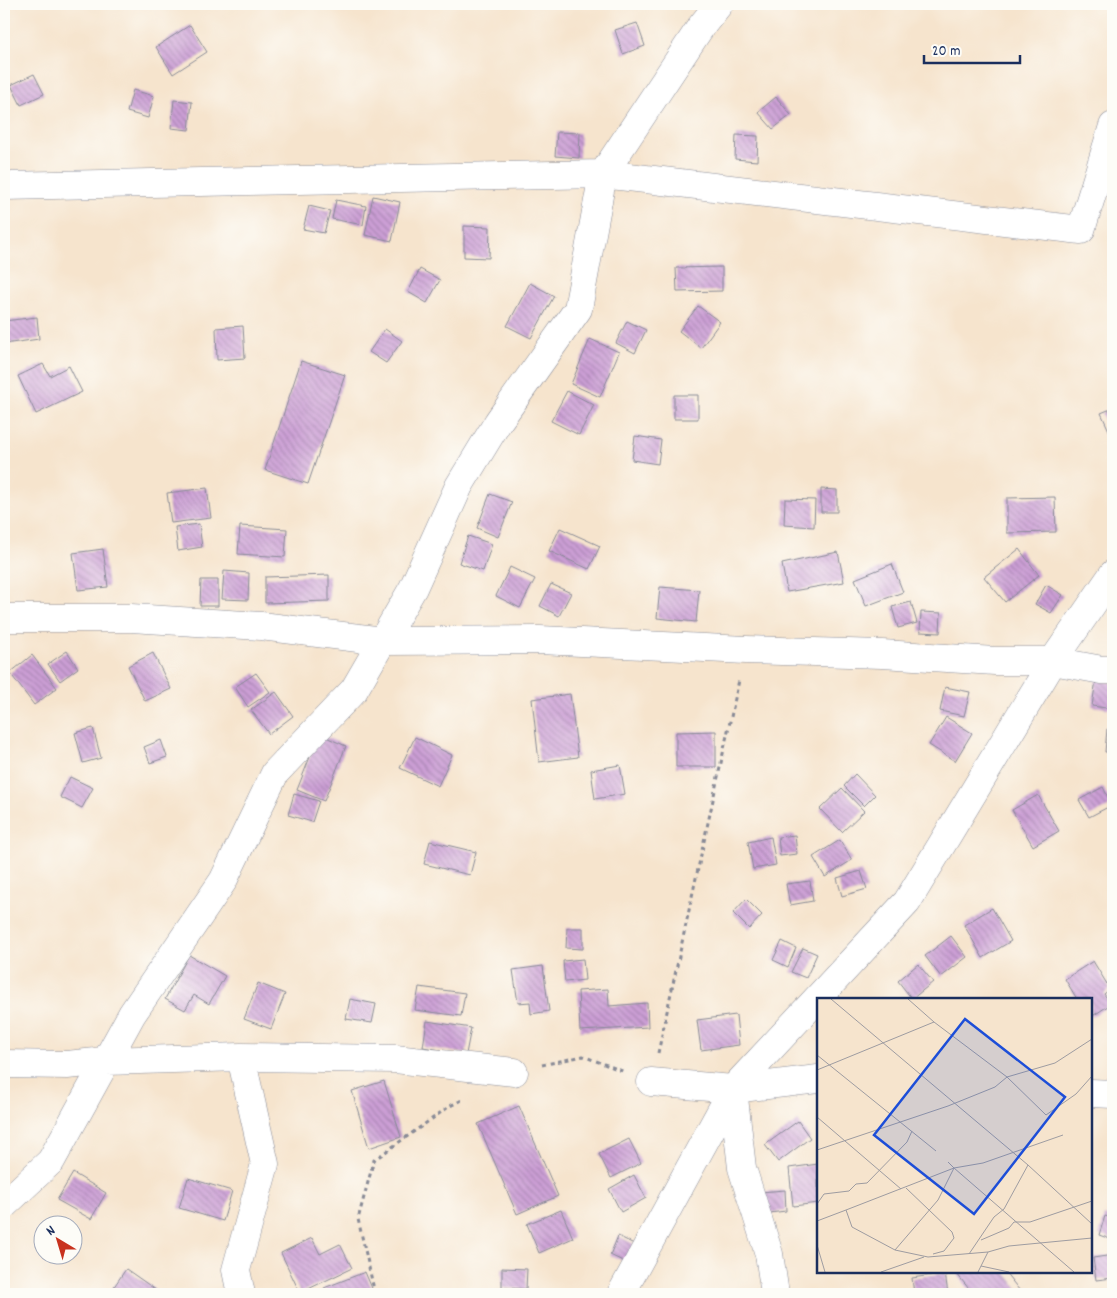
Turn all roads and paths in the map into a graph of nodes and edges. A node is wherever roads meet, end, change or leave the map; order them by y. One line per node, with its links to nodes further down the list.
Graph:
1 (719, 4): 3 (street)
2 (1113, 126): 3 (street)
3 (603, 174): 4 (street); 7 (street)
4 (4, 186)
5 (1113, 574): 9 (street)
6 (4, 618): 7 (street)
7 (383, 641): 8 (street); 14 (street)
8 (746, 650): 9 (street); 18 (path)
9 (1053, 661): 10 (street); 11 (street)
10 (1113, 670)
11 (818, 998)
12 (817, 999): 19 (street)
13 (241, 1057): 14 (street); 16 (street); 24 (street)
14 (106, 1061): 15 (street); 23 (street)
15 (4, 1064)
16 (514, 1072): 18 (path)
17 (817, 1079): 19 (street)
18 (651, 1082): 19 (street)
19 (733, 1089): 26 (street); 27 (street)
20 (1092, 1093): 21 (street)
21 (1113, 1094)
22 (466, 1097): 25 (path)
23 (4, 1205)
24 (241, 1294)
25 (375, 1294)
26 (621, 1294)
27 (775, 1294)

